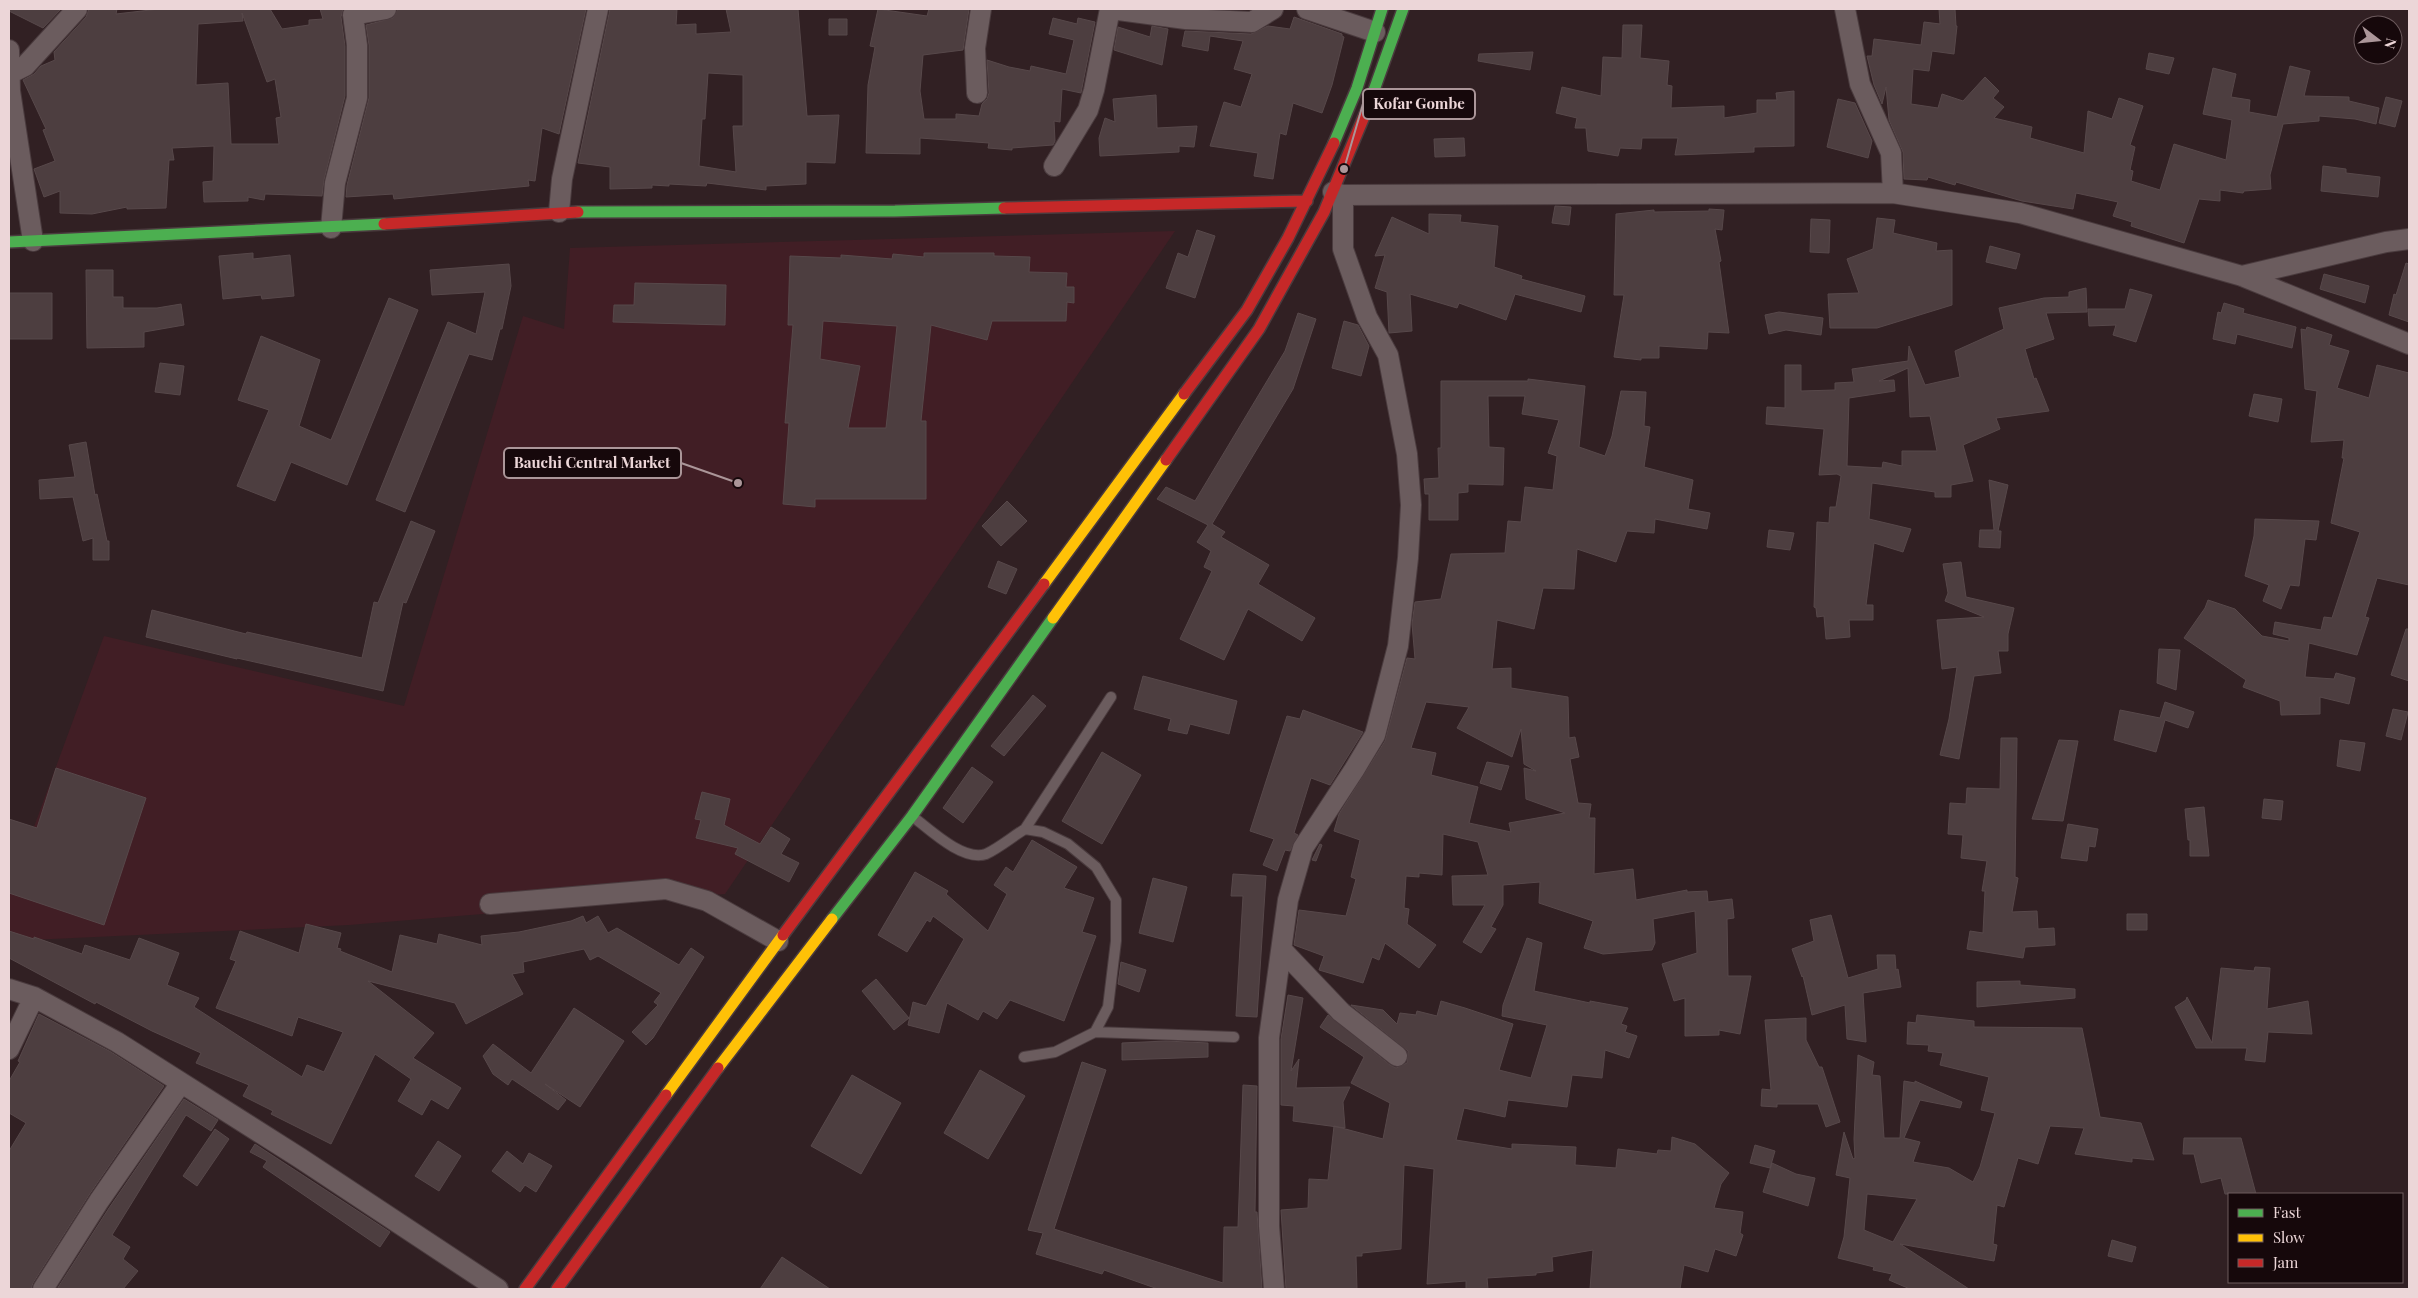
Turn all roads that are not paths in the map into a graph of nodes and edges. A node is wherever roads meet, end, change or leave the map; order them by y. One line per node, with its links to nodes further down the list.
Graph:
1 (77, 9): 13 (street)
2 (386, 9): 20 (street)
3 (598, 9): 19 (street)
4 (981, 9): 14 (street)
5 (1110, 9): 6 (street); 15 (street)
6 (1273, 9)
7 (1307, 9): 11 (street)
8 (1382, 9): 11 (main road)
9 (1403, 9): 17 (main road)
10 (1846, 9): 16 (street)
11 (1375, 32): 18 (main road)
12 (9, 50): 13 (street)
13 (10, 85): 22 (street)
14 (977, 93)
15 (1054, 166)
16 (1894, 193): 17 (street); 24 (street)
17 (1338, 194): 27 (main road); 31 (street)
18 (1307, 201): 19 (main road); 30 (main road)
19 (559, 212): 20 (main road)
20 (331, 228): 22 (main road)
21 (2409, 239): 24 (street)
22 (33, 241): 23 (main road)
23 (9, 242)
24 (2242, 276): 25 (street)
25 (2409, 344)
26 (1111, 698): 28 (lane)
27 (912, 816): 28 (lane); 43 (main road)
28 (1025, 829): 34 (lane)
29 (490, 904): 30 (street)
30 (778, 941): 42 (main road)
31 (1282, 950): 37 (street); 44 (street)
32 (9, 989): 33 (street)
33 (34, 997): 36 (street); 39 (street)
34 (1095, 1032): 35 (lane); 38 (lane)
35 (1234, 1037)
36 (9, 1049)
37 (1397, 1056)
38 (1024, 1057)
39 (181, 1083): 40 (street); 41 (street)
40 (43, 1289)
41 (498, 1289)
42 (525, 1289)
43 (557, 1289)
44 (1274, 1289)

